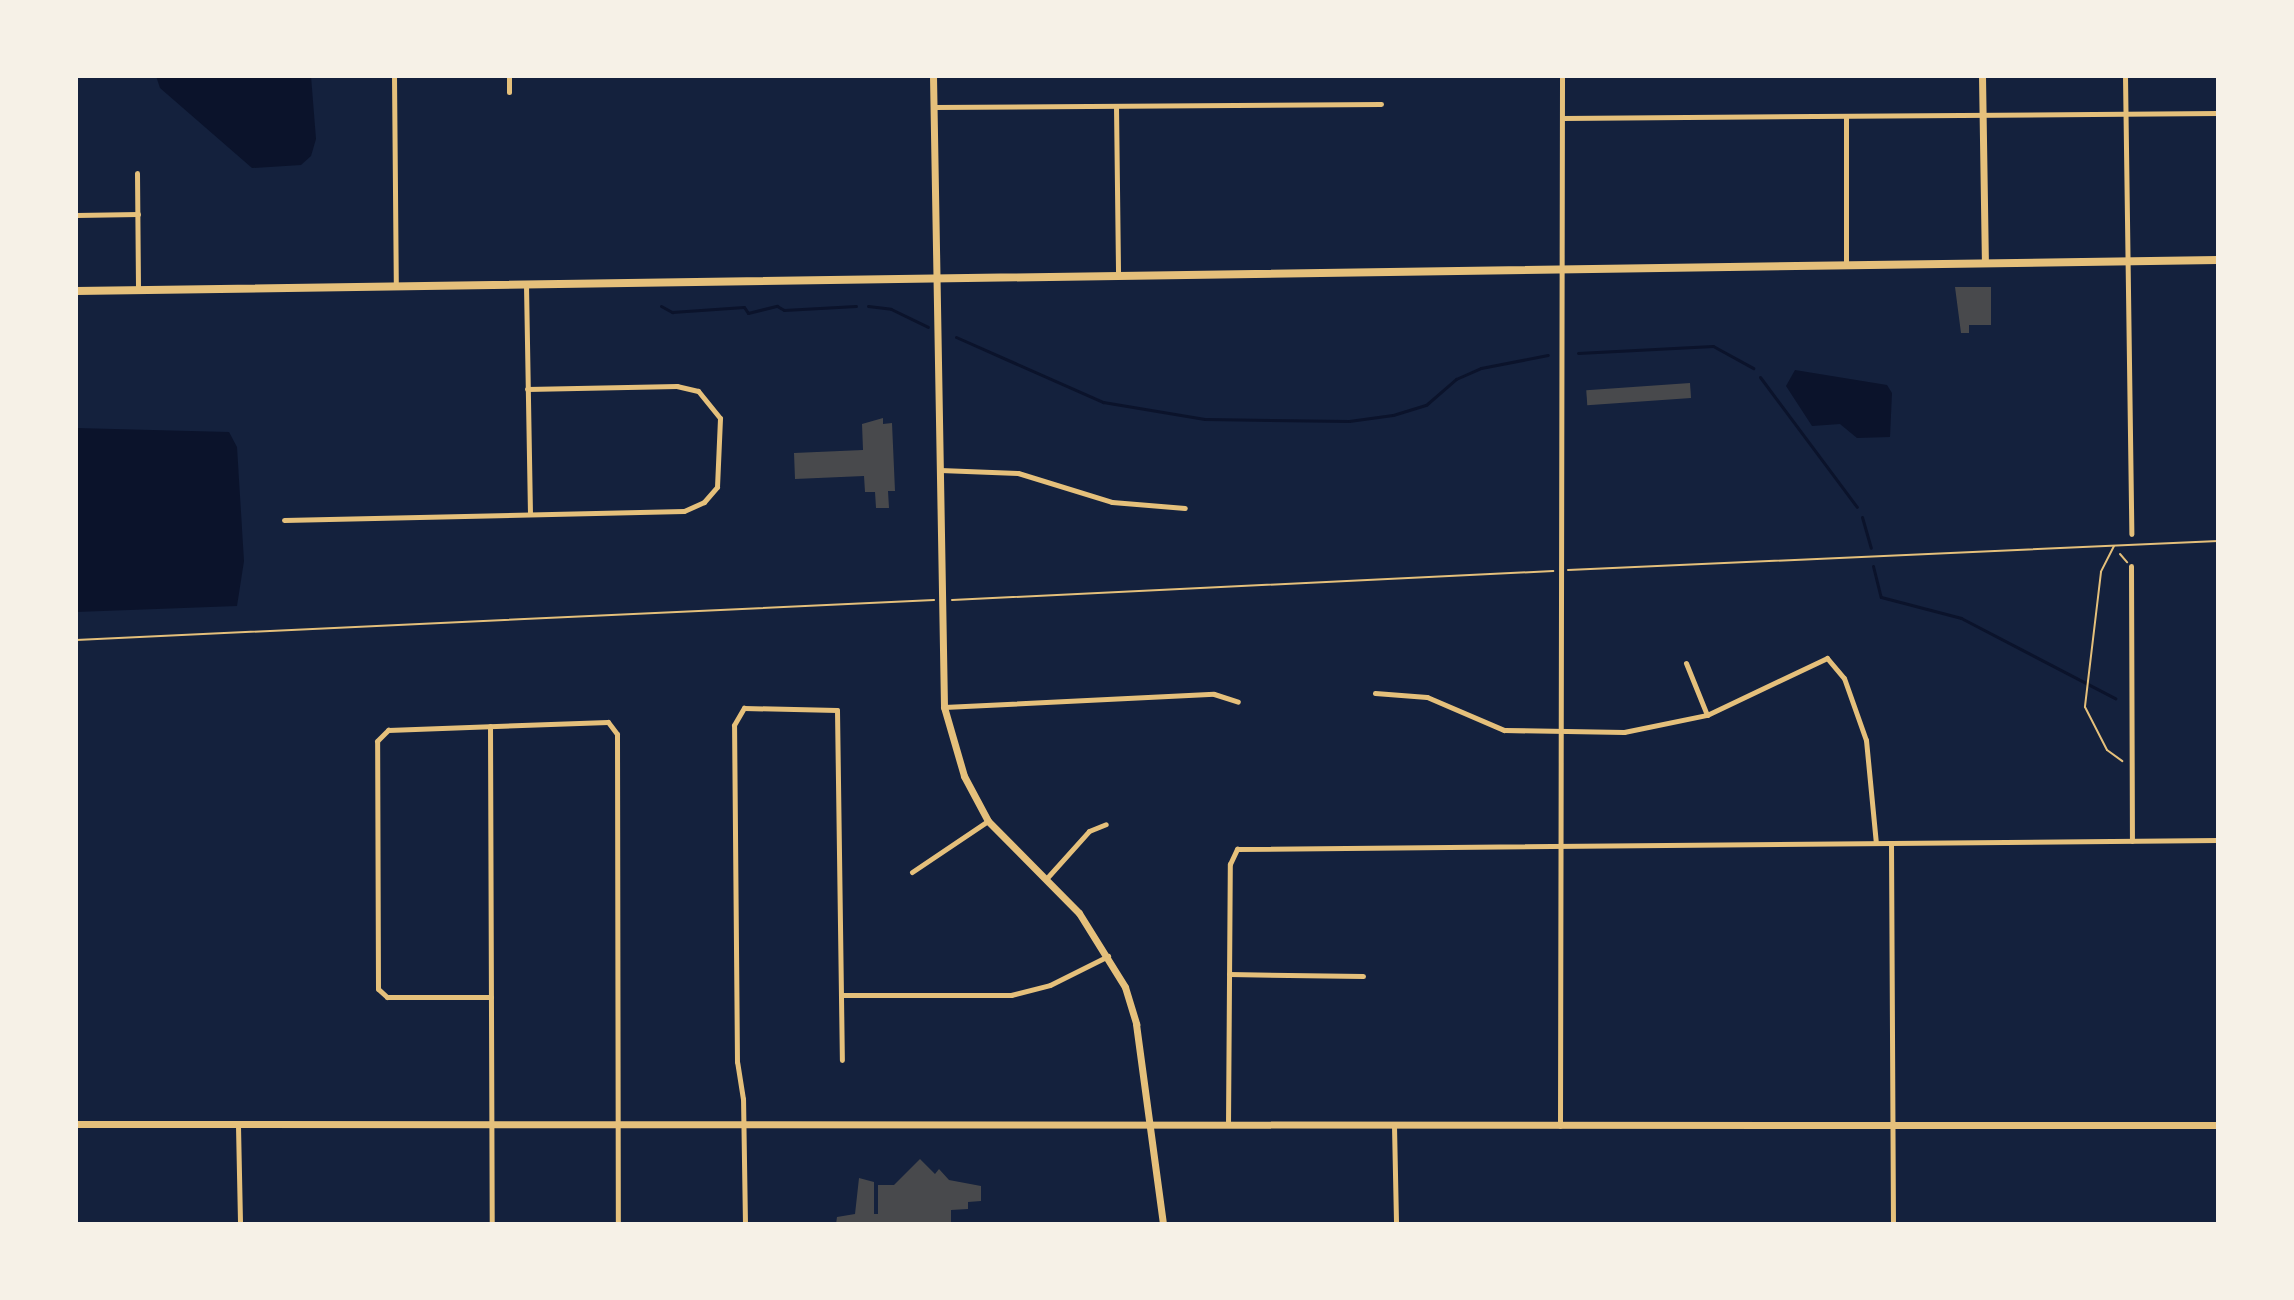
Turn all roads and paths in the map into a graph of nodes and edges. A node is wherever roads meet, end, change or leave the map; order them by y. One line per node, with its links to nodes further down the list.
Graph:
1 (394, 76): 27 (street)
2 (509, 76): 7 (street)
3 (933, 76): 10 (street)
4 (1562, 76): 15 (street)
5 (1982, 76): 13 (street)
6 (2125, 76): 12 (street)
7 (509, 92)
8 (1381, 104): 9 (street)
9 (1116, 105): 10 (street); 24 (street)
10 (933, 107): 25 (street)
11 (2218, 113): 12 (street)
12 (2126, 114): 13 (street); 20 (street)
13 (1983, 115): 14 (street); 21 (street)
14 (1846, 116): 15 (street); 22 (street)
15 (1562, 118): 23 (street)
16 (137, 173): 17 (street)
17 (138, 214): 18 (street); 28 (street)
18 (76, 215)
19 (2218, 260): 20 (main road)
20 (2127, 261): 21 (main road); 35 (street)
21 (1985, 262): 22 (main road)
22 (1846, 264): 23 (main road)
23 (1562, 268): 24 (main road); 40 (street)
24 (1118, 273): 25 (main road)
25 (936, 276): 26 (main road); 31 (street)
26 (526, 284): 27 (main road); 30 (street)
27 (396, 286): 28 (main road)
28 (138, 290): 29 (main road)
29 (76, 291)
30 (527, 389): 33 (street); 33 (street)
31 (939, 470): 32 (street); 41 (street)
32 (1185, 508)
33 (530, 513): 34 (street)
34 (284, 520)
35 (2131, 534)
36 (2218, 541): 37 (path)
37 (2114, 544): 40 (path); 51 (path)
38 (2120, 554): 39 (path)
39 (2131, 566): 55 (street)
40 (1561, 570): 42 (path); 50 (street)
41 (938, 600): 43 (path); 47 (street)
42 (952, 600)
43 (76, 640)
44 (1686, 663): 48 (street)
45 (1375, 693): 50 (street)
46 (1238, 702): 47 (street)
47 (944, 707): 52 (street)
48 (1707, 715): 50 (street); 56 (street)
49 (490, 726): 65 (street); 65 (street); 69 (street)
50 (1561, 733): 58 (street)
51 (2122, 761)
52 (988, 821): 59 (street); 60 (street)
53 (1106, 824): 60 (street)
54 (2218, 840): 55 (street)
55 (2132, 841): 57 (street)
56 (1876, 843): 57 (street); 58 (street)
57 (1891, 844): 75 (street)
58 (1561, 845): 62 (street); 76 (street)
59 (912, 872)
60 (1045, 880): 61 (street)
61 (1109, 956): 64 (street); 77 (street)
62 (1229, 974): 63 (street); 73 (street)
63 (1363, 976)
64 (841, 995): 66 (street); 70 (street)
65 (491, 997): 67 (street)
66 (842, 1060)
67 (491, 1123): 69 (street); 72 (street); 79 (street)
68 (76, 1124): 72 (street)
69 (617, 1124): 70 (street); 80 (street)
70 (743, 1124): 77 (street); 81 (street)
71 (2218, 1125): 75 (street)
72 (238, 1126): 78 (street)
73 (1228, 1126): 74 (street); 77 (street)
74 (1394, 1126): 76 (street); 83 (street)
75 (1892, 1126): 76 (street); 84 (street)
76 (1560, 1127)
77 (1151, 1128): 82 (street)
78 (240, 1224)
79 (492, 1224)
80 (618, 1224)
81 (745, 1224)
82 (1163, 1224)
83 (1396, 1224)
84 (1893, 1224)

